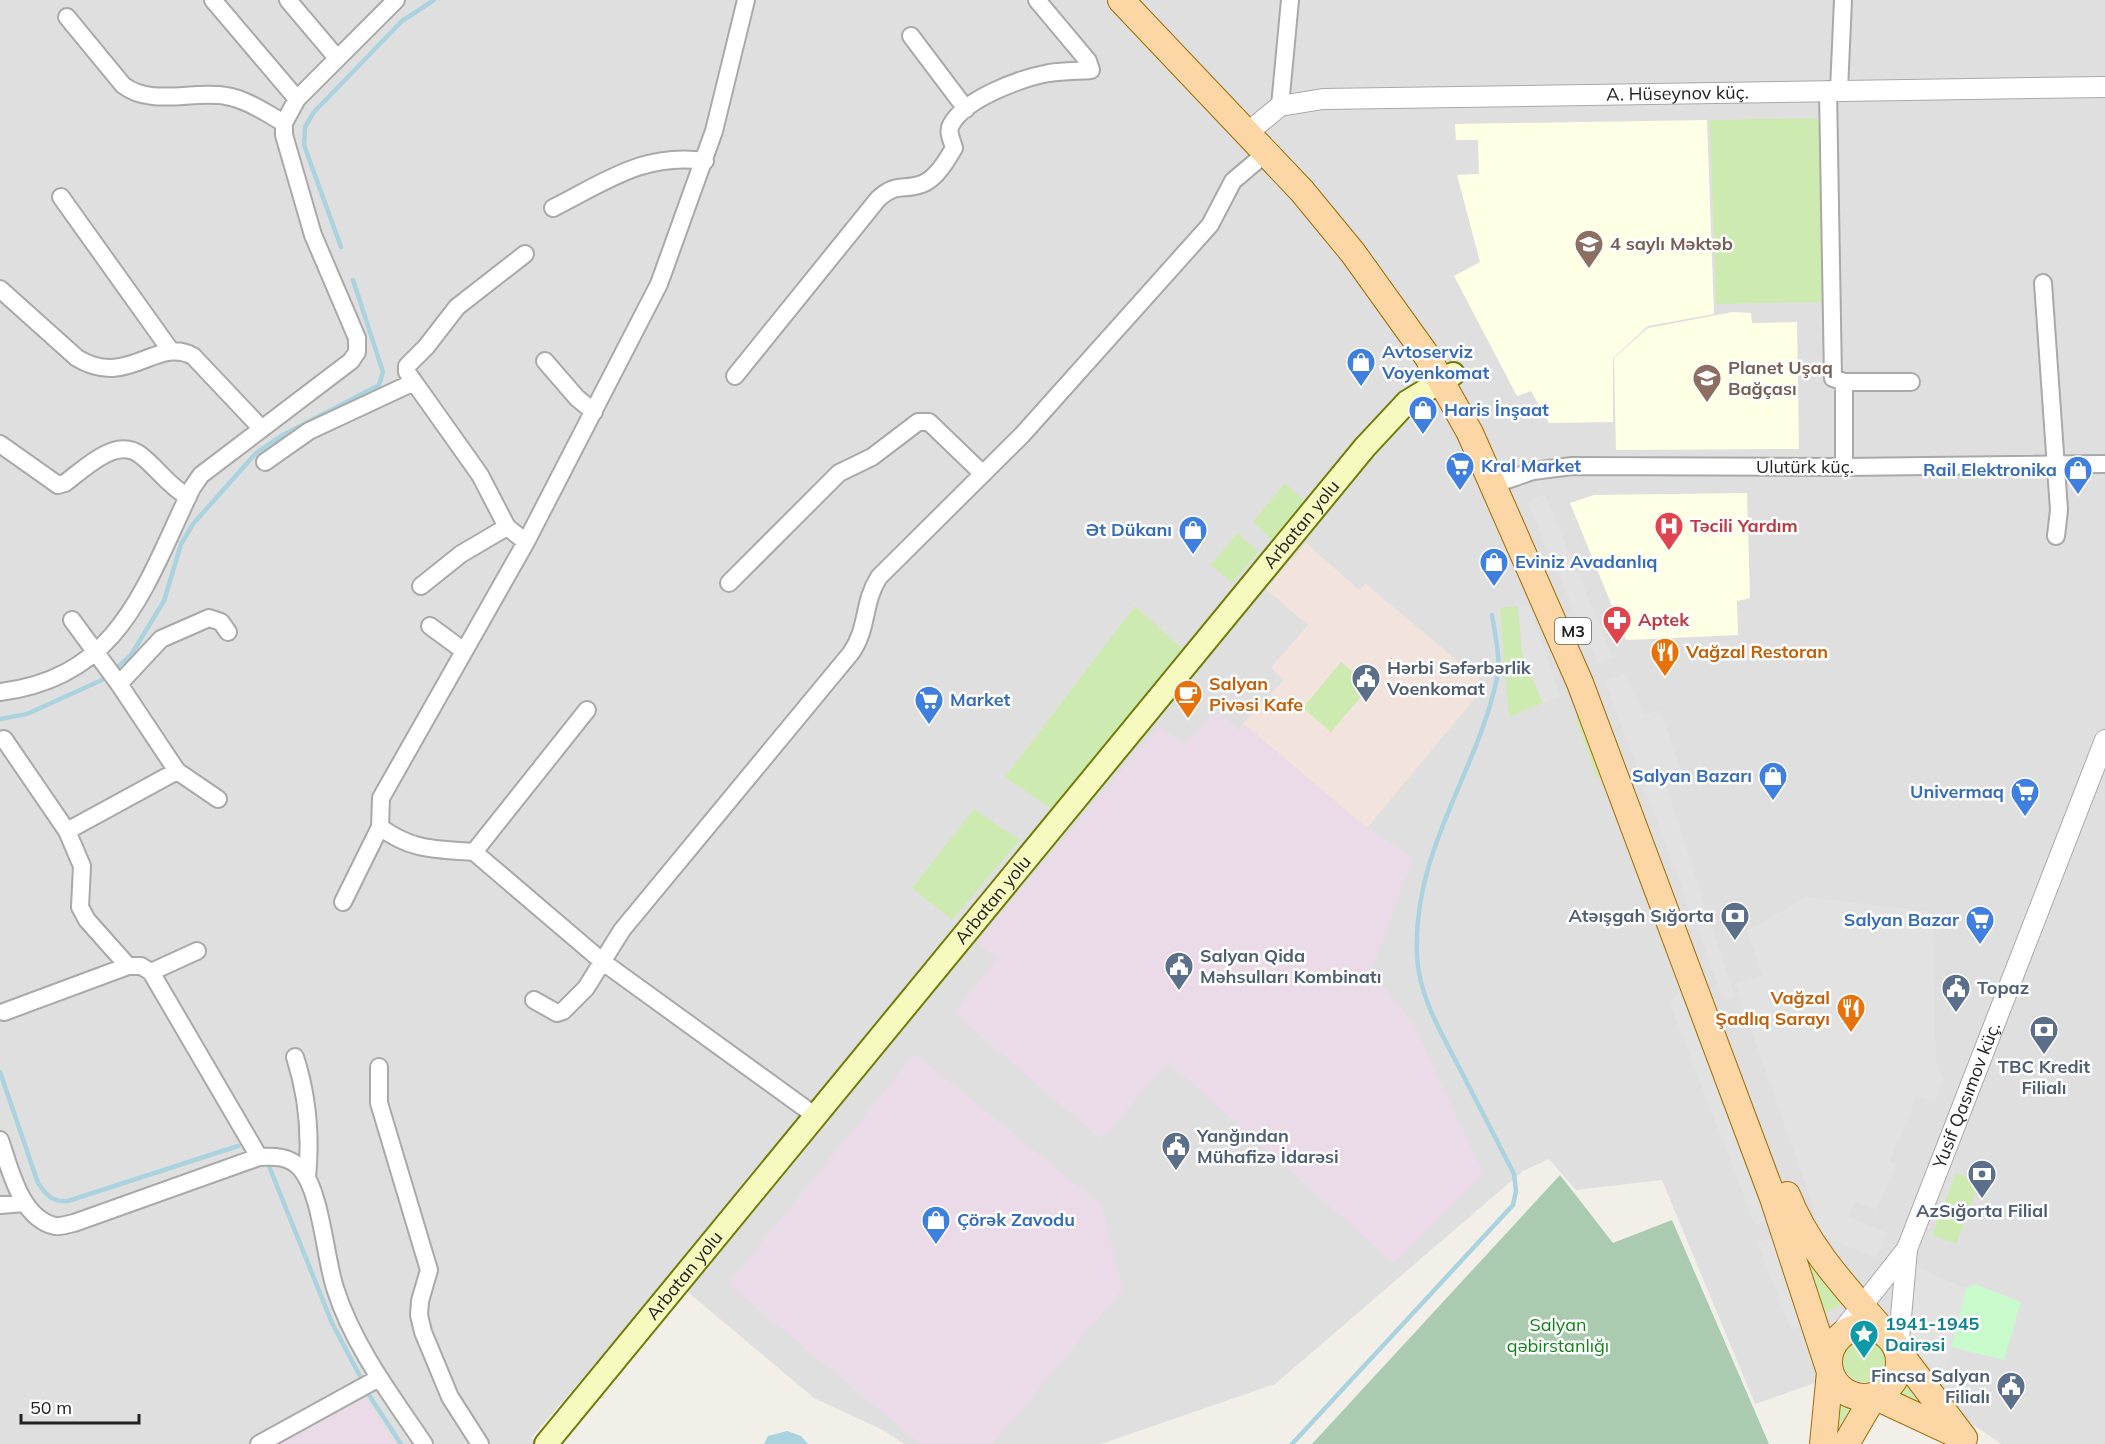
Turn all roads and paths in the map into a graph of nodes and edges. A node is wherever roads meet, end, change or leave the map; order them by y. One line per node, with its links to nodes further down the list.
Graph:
1 (213, 0): 15 (street)
2 (288, 0): 12 (street)
3 (746, 0): 21 (street)
4 (1037, 0): 17 (street)
5 (1121, 0): 20 (main road)
6 (1138, 0): 19 (main road, M3)
7 (1290, 0): 16 (street)
8 (1843, 0): 14 (street)
9 (392, 1): 12 (street)
10 (67, 17): 18 (street)
11 (911, 36): 17 (street)
12 (337, 58): 15 (street)
13 (2105, 87): 14 (street, A. Hüseynov küç.)
14 (1833, 90): 16 (street, A. Hüseynov küç.); 32 (street)
15 (297, 99): 18 (street)
16 (1280, 106): 19 (street)
17 (966, 109): 29 (street)
18 (284, 123): 35 (street)
19 (1257, 125): 30 (main road, M3)
20 (1266, 153): 30 (main road); 41 (street)
21 (705, 161): 23 (street); 34 (street)
22 (61, 197): 27 (street)
23 (553, 208)
24 (525, 254): 31 (street)
25 (2043, 283): 38 (street)
26 (0, 289): 27 (street)
27 (171, 351): 35 (street)
28 (545, 361): 34 (street)
29 (735, 376)
30 (1447, 377): 42 (main road, M3); 73 (main road, Arbatan yolu); 83 (main road)
31 (414, 382): 37 (street); 44 (street)
32 (1844, 382): 33 (street); 40 (street)
33 (1911, 382)
34 (594, 412): 46 (street)
35 (261, 428): 43 (street)
36 (0, 444): 43 (street)
37 (265, 462)
38 (2056, 464): 39 (street, Ulutürk küç.); 40 (street, Ulutürk küç.); 45 (street)
39 (2105, 464)
40 (1844, 467): 42 (street, Ulutürk küç.)
41 (983, 474): 47 (street); 66 (street)
42 (1507, 480): 80 (main road, M3)
43 (188, 497): 53 (street)
44 (507, 527): 46 (street); 48 (street)
45 (2056, 536)
46 (526, 542): 52 (street)
47 (729, 583)
48 (421, 586)
49 (72, 620): 53 (street)
50 (430, 626): 52 (street)
51 (228, 632): 54 (street)
52 (464, 651): 61 (street)
53 (96, 654): 54 (street); 55 (street)
54 (119, 684): 59 (street)
55 (0, 692)
56 (587, 710): 63 (street)
57 (4, 739): 62 (street)
58 (2105, 741): 79 (street, Yusif Qasımov küç.)
59 (177, 771): 60 (street); 62 (street)
60 (218, 799)
61 (380, 827): 63 (street); 64 (street)
62 (67, 831): 67 (street)
63 (474, 852): 66 (street)
64 (343, 902)
65 (196, 951): 68 (street)
66 (603, 962): 69 (street); 73 (street)
67 (129, 966): 68 (street); 70 (street)
68 (151, 972): 75 (street)
69 (534, 1000)
70 (4, 1012)
71 (295, 1057): 76 (street)
72 (379, 1067): 89 (street)
73 (817, 1117): 90 (main road, Arbatan yolu)
74 (0, 1140): 77 (street)
75 (259, 1157): 76 (street); 77 (street)
76 (307, 1178): 84 (street)
77 (25, 1203): 78 (street)
78 (0, 1205)
79 (1907, 1249): 80 (street); 82 (street)
80 (1862, 1306): 81 (street); 82 (main road, M3)
81 (1835, 1340): 82 (main road); 83 (main road)
82 (1892, 1342): 85 (main road); 86 (main road)
83 (1830, 1372): 85 (main road); 91 (main road)
84 (379, 1378): 87 (street); 88 (street)
85 (1874, 1396): 86 (main road); 92 (main road)
86 (1969, 1441)
87 (259, 1444)
88 (424, 1444)
89 (480, 1444)
90 (546, 1444)
91 (1823, 1444)
92 (1846, 1444)

